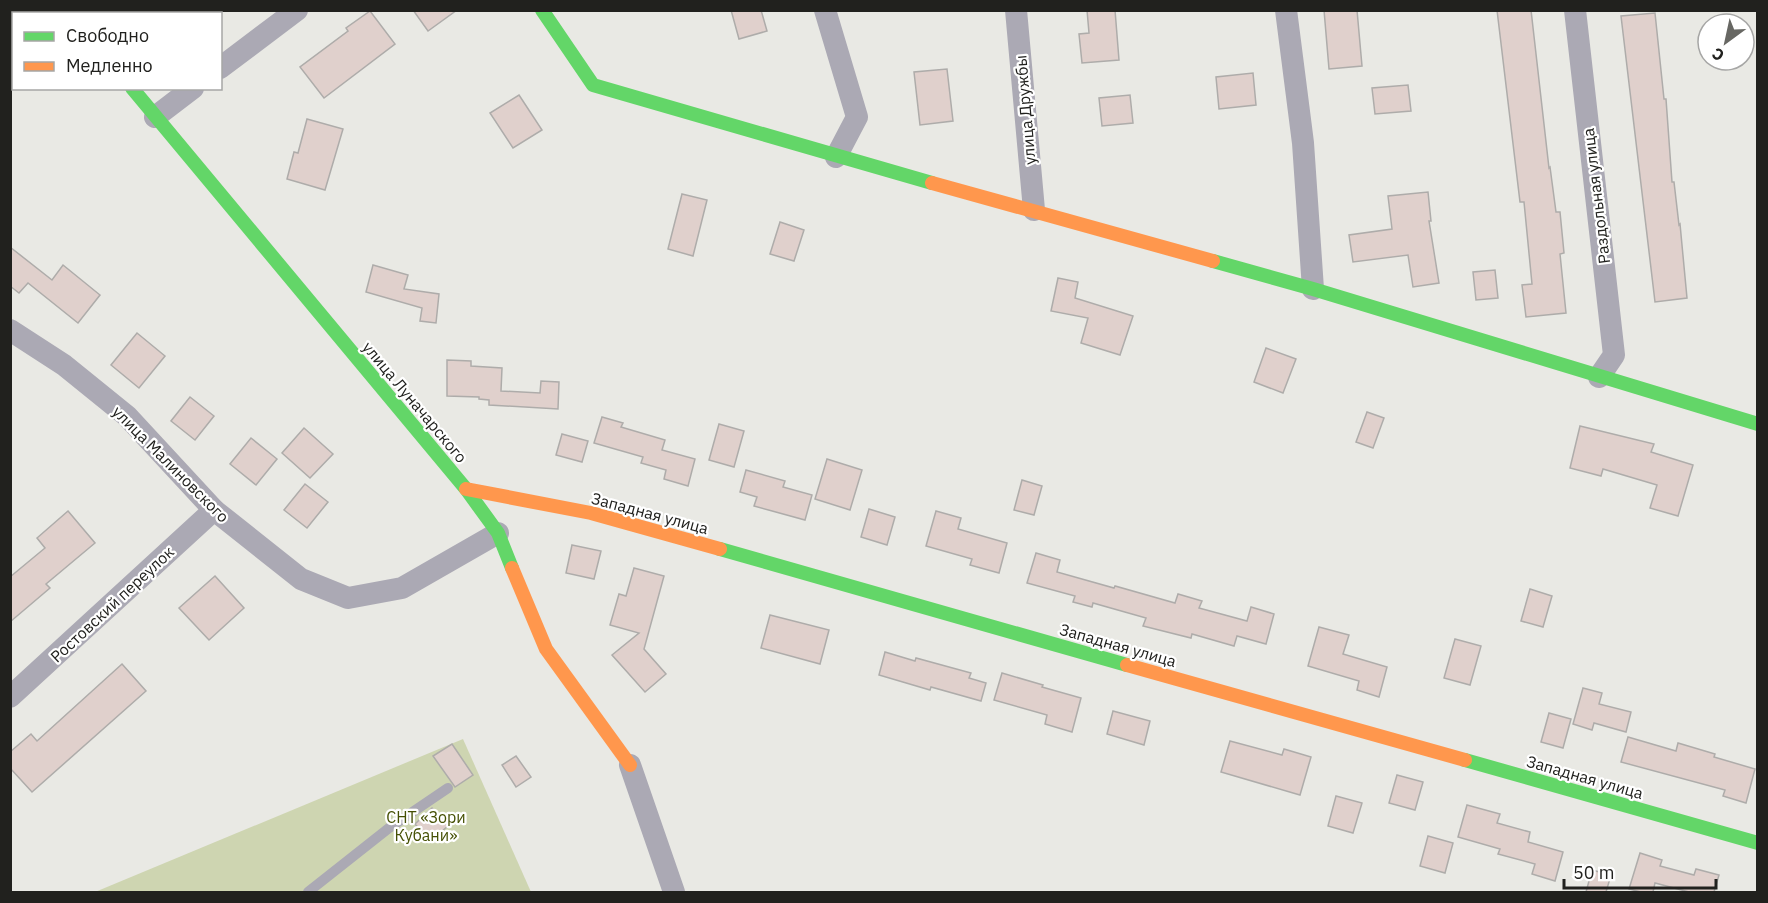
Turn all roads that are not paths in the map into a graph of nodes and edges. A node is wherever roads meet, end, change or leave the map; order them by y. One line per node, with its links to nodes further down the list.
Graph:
1 (297, 10): 7 (street)
2 (542, 10): 11 (street)
3 (825, 10): 11 (street)
4 (1016, 10): 12 (street, улица Дружбы)
5 (1286, 10): 13 (street)
6 (1575, 10): 15 (street, Раздольная улица)
7 (222, 66)
8 (134, 90): 10 (street, улица Луначарского)
9 (190, 90): 10 (street)
10 (155, 117): 17 (street, улица Луначарского)
11 (836, 156): 12 (street)
12 (1034, 210): 13 (street)
13 (1312, 290): 15 (street)
14 (10, 330): 18 (street, улица Малиновского)
15 (1599, 377): 16 (street)
16 (1758, 424)
17 (466, 489): 19 (street, улица Луначарского); 23 (street, Западная улица)
18 (214, 510): 19 (street, улица Малиновского); 20 (street, Ростовский переулок)
19 (498, 533): 21 (street, улица Луначарского)
20 (10, 697)
21 (630, 765): 25 (street)
22 (448, 788): 24 (lane)
23 (1758, 843)
24 (308, 892)
25 (674, 892)

